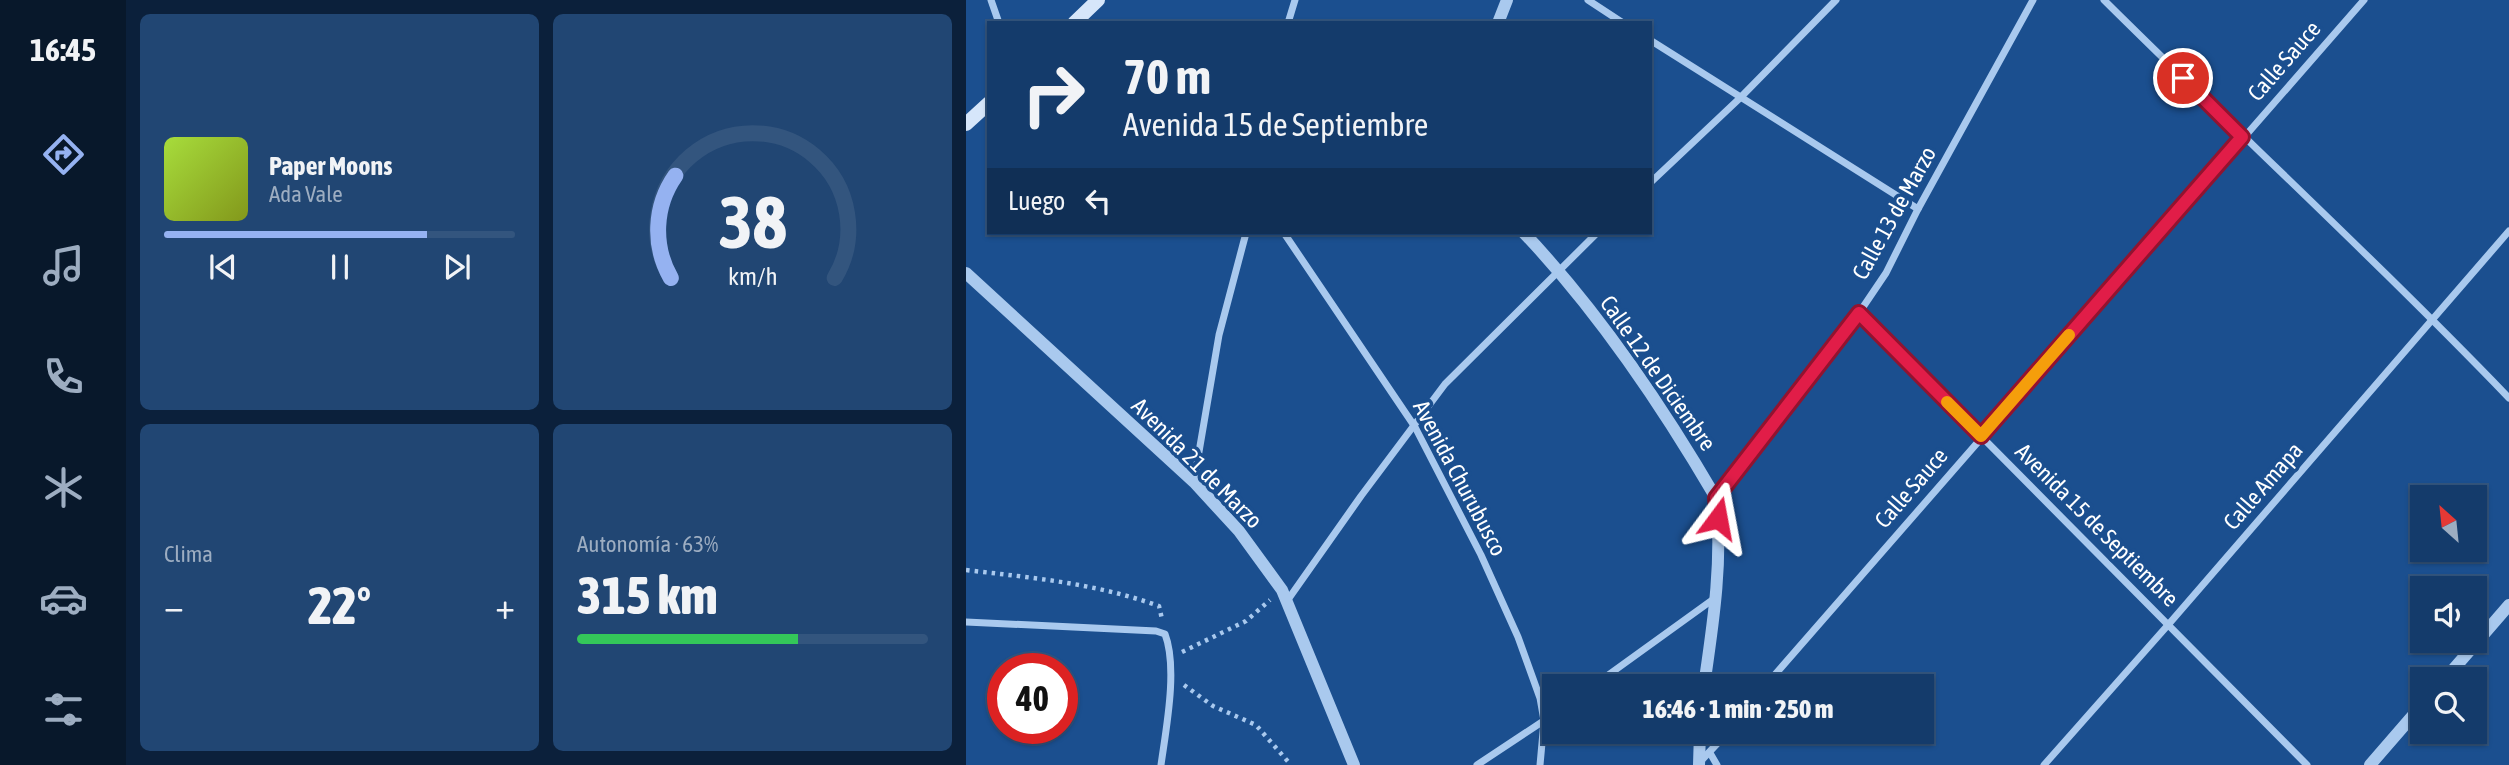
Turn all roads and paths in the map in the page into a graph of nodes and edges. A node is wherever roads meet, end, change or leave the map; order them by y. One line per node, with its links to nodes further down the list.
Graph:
1 (991, 0): 10 (street)
2 (1098, 0): 11 (main road)
3 (1295, 0): 12 (street)
4 (1507, 0): 13 (street)
5 (1588, 0): 14 (street)
6 (1836, 0): 16 (street)
7 (2033, 0): 21 (street, Calle 13 de Marzo)
8 (2104, 0): 19 (street)
9 (2364, 0): 19 (street, Calle Sauce)
10 (998, 21)
11 (1076, 21)
12 (1289, 21)
13 (1500, 21)
14 (1620, 21)
15 (1652, 41): 16 (street)
16 (1741, 98): 20 (street); 21 (street)
17 (987, 105): 18 (main road)
18 (966, 124)
19 (2242, 137): 30 (street); 33 (street, Calle Sauce)
20 (1652, 181)
21 (1918, 209): 29 (street, Calle 13 de Marzo)
22 (2509, 231): 30 (street, Calle Amapa)
23 (1245, 235): 34 (street)
24 (1285, 235): 32 (street, Avenida Churubusco)
25 (1526, 235): 27 (street, Calle 12 de Diciembre)
26 (1595, 235): 27 (street)
27 (1558, 269): 32 (street); 35 (street, Calle 12 de Diciembre)
28 (966, 273): 34 (street, Avenida 21 de Marzo)
29 (1859, 313): 33 (street, Avenida 15 de Septiembre); 35 (street, Calle 13 de Marzo)
30 (2433, 319): 31 (street); 42 (street, Calle Amapa)
31 (2509, 398)
32 (1415, 427): 37 (street); 49 (street, Avenida Churubusco)
33 (1981, 436): 42 (street, Avenida 15 de Septiembre); 48 (street, Calle Sauce)
34 (1194, 482): 37 (street, Avenida 21 de Marzo)
35 (1716, 498): 38 (street, Calle 12 de Diciembre)
36 (966, 570): 40 (path)
37 (1284, 595): 43 (path); 59 (street, Avenida 21 de Marzo)
38 (1716, 597): 46 (street); 47 (street, Calle 12 de Diciembre)
39 (2509, 605): 44 (street)
40 (1159, 606)
41 (966, 622): 43 (street)
42 (2168, 625): 63 (street, Calle Amapa); 64 (street, Avenida 15 de Septiembre)
43 (1169, 659): 45 (street)
44 (2455, 667)
45 (1170, 674): 57 (street); 58 (path)
46 (1610, 674)
47 (1706, 674)
48 (1775, 674)
49 (1542, 710)
50 (2410, 719): 65 (street)
51 (1542, 722): 60 (street)
52 (1542, 743): 61 (street, Avenida Churubusco)
53 (1700, 744): 56 (street)
54 (1718, 744): 55 (street)
55 (1710, 753): 56 (street); 62 (street)
56 (1699, 764)
57 (1161, 765)
58 (1291, 765)
59 (1353, 765)
60 (1477, 765)
61 (1540, 765)
62 (1717, 765)
63 (2044, 765)
64 (2307, 765)
65 (2370, 765)

